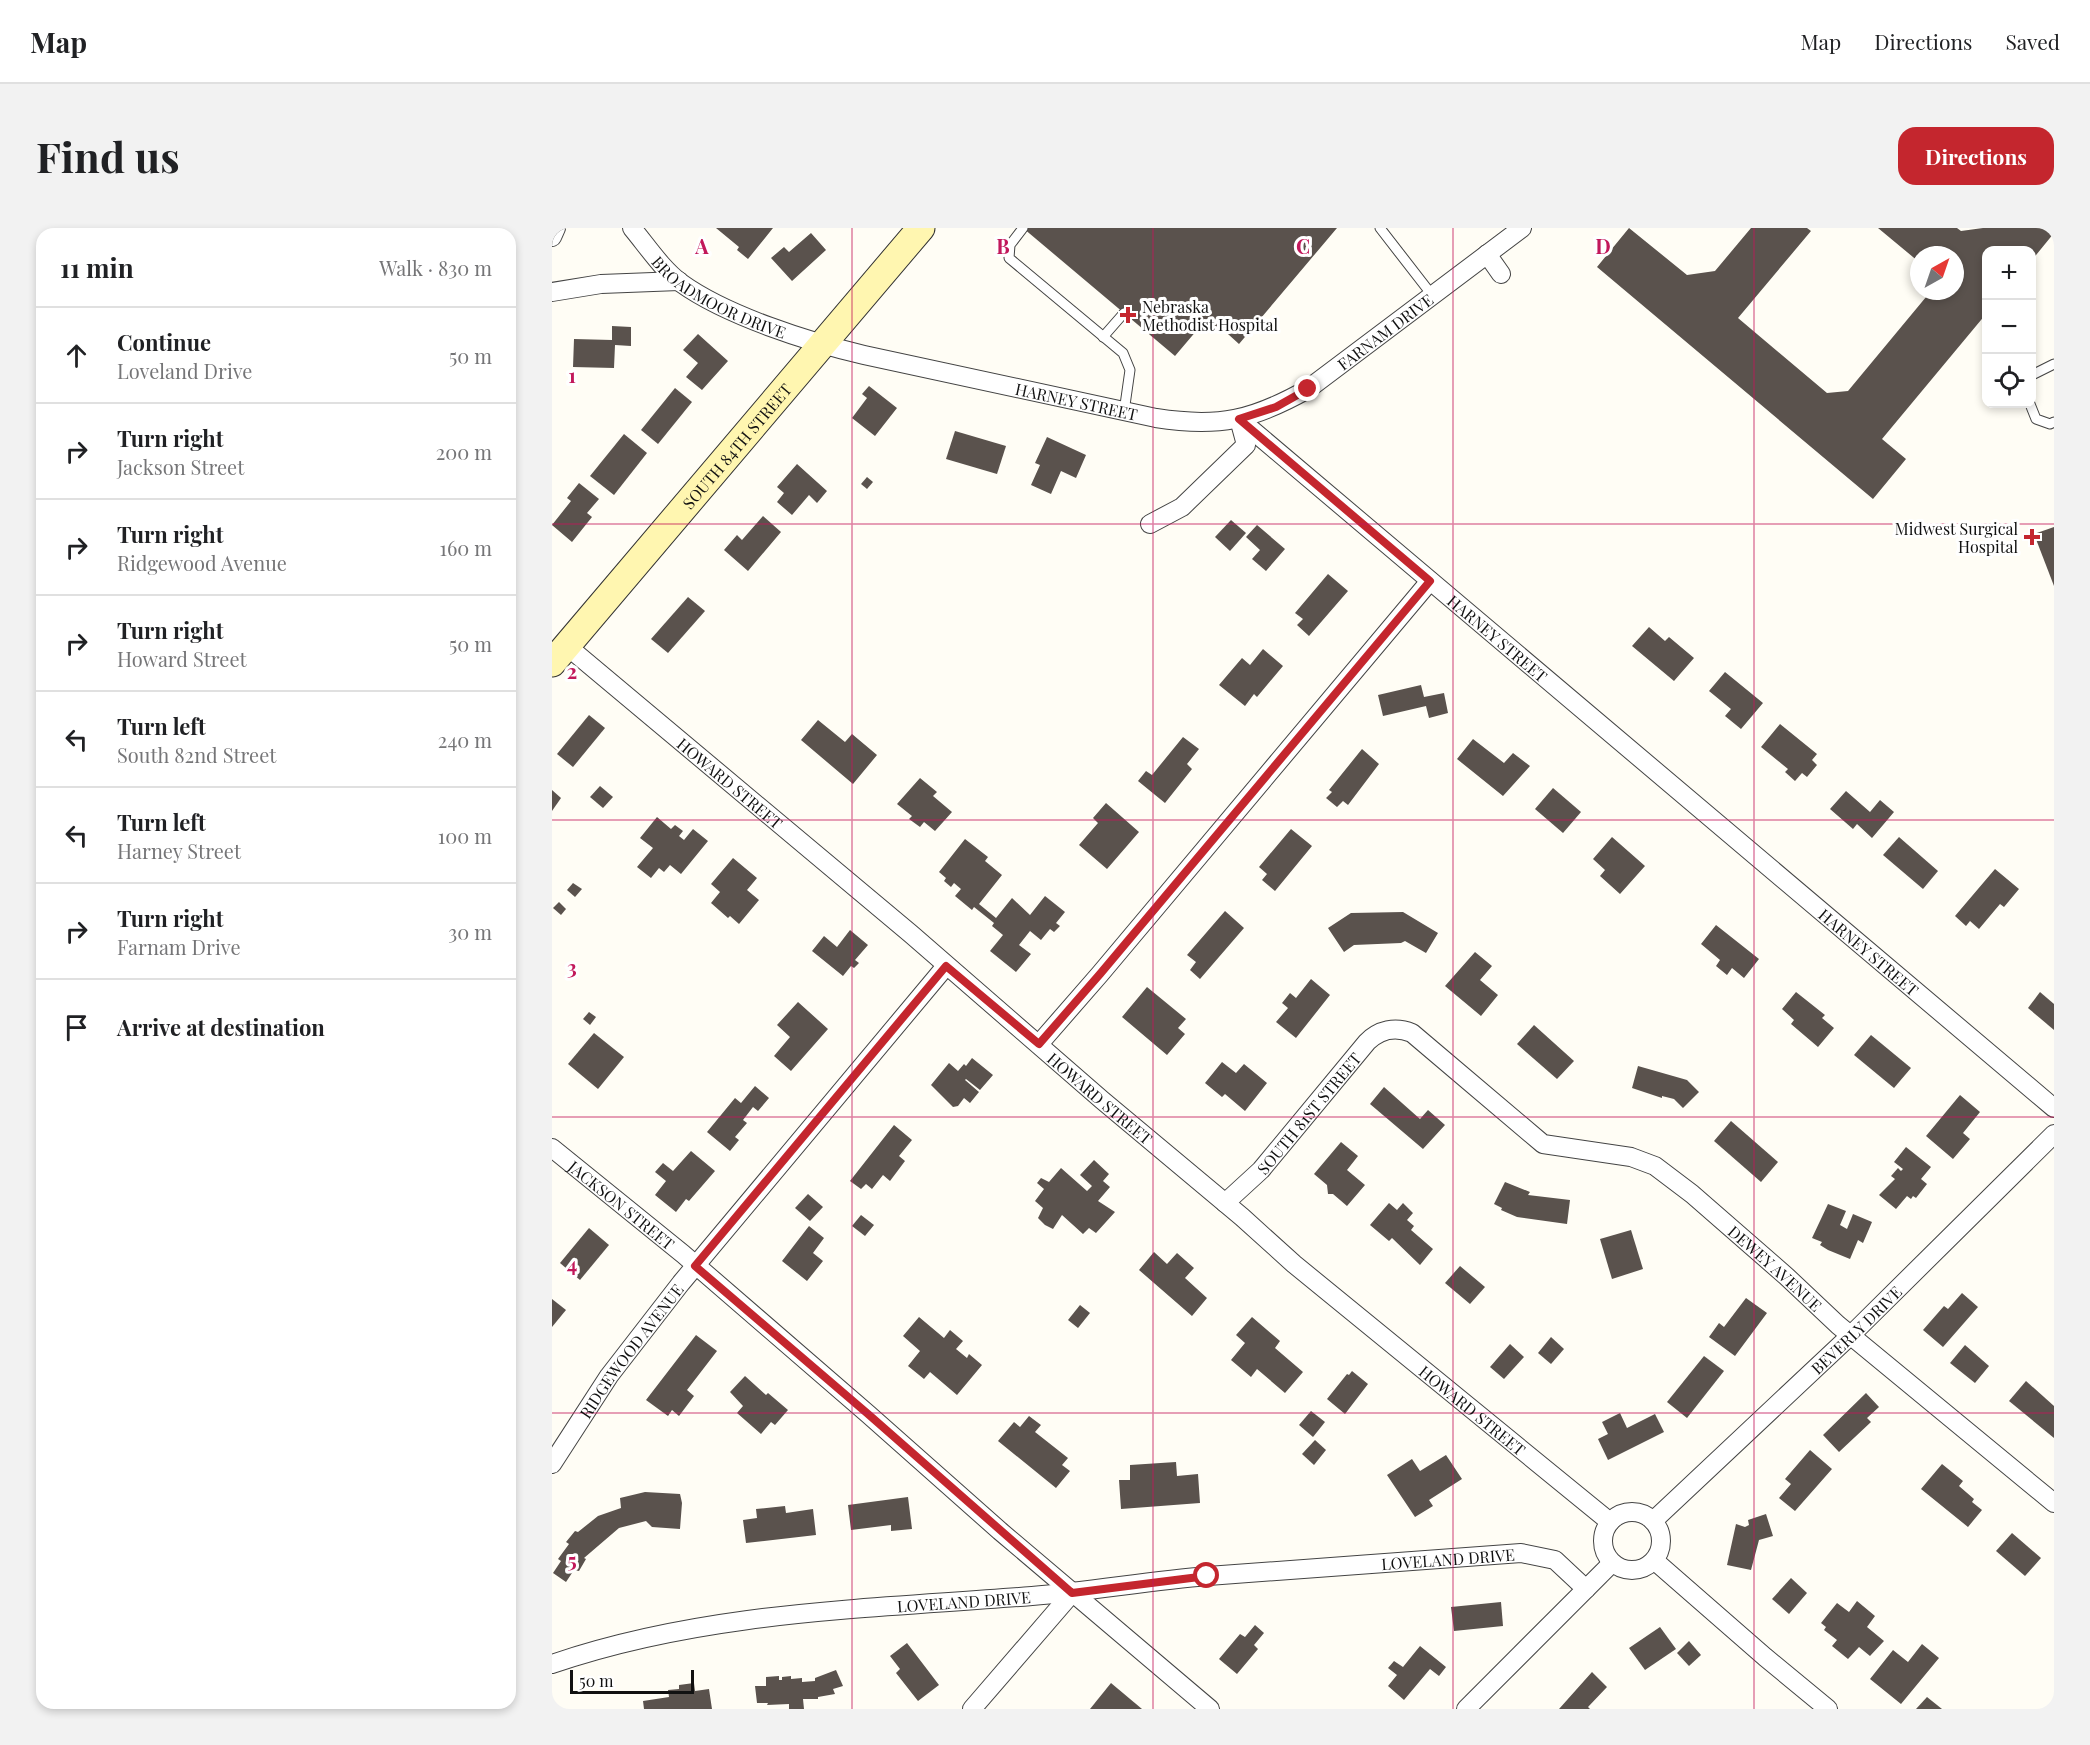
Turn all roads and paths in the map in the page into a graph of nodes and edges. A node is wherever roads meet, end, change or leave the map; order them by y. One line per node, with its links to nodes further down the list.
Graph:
1 (556, 228): 7 (street)
2 (632, 228): 10 (street, BROADMOOR DRIVE)
3 (921, 228): 15 (main road, SOUTH 84TH STREET)
4 (1023, 228): 14 (lane)
5 (1380, 228): 12 (lane)
6 (1522, 228): 8 (street, FARNAM DRIVE)
7 (552, 237)
8 (1487, 254): 9 (street); 12 (street, FARNAM DRIVE)
9 (1501, 274)
10 (679, 281): 11 (street); 15 (street, BROADMOOR DRIVE)
11 (552, 292)
12 (1432, 295): 20 (street, FARNAM DRIVE)
13 (1124, 312): 14 (lane)
14 (1103, 337): 19 (lane)
15 (823, 344): 19 (street, HARNEY STREET); 24 (main road, SOUTH 84TH STREET)
16 (2054, 364): 17 (lane)
17 (2036, 373)
18 (2032, 408): 21 (lane)
19 (1124, 412): 20 (street, HARNEY STREET)
20 (1239, 419): 22 (street); 23 (street, HARNEY STREET)
21 (2054, 422)
22 (1150, 524)
23 (1430, 581): 27 (street); 28 (street, HARNEY STREET)
24 (560, 654): 25 (street, HOWARD STREET)
25 (946, 966): 27 (street, HOWARD STREET); 32 (street, RIDGEWOOD AVENUE)
26 (1393, 1030): 31 (street, SOUTH 81ST STREET); 33 (street, DEWEY AVENUE)
27 (1039, 1044): 31 (street, HOWARD STREET)
28 (2054, 1108)
29 (2054, 1134): 33 (street, BEVERLY DRIVE)
30 (552, 1148): 32 (street, JACKSON STREET)
31 (1225, 1203): 37 (street, HOWARD STREET)
32 (695, 1266): 34 (street, RIDGEWOOD AVENUE); 41 (street, JACKSON STREET)
33 (1851, 1335): 35 (street, DEWEY AVENUE); 36 (street, BEVERLY DRIVE)
34 (552, 1464)
35 (2054, 1503)
36 (1653, 1521): 37 (street); 38 (street)
37 (1610, 1522): 39 (street)
38 (1654, 1561): 39 (street); 46 (street)
39 (1612, 1563): 40 (street)
40 (1586, 1588): 41 (street, LOVELAND DRIVE); 45 (street)
41 (1072, 1593): 42 (street, LOVELAND DRIVE); 43 (street); 44 (street, JACKSON STREET)
42 (552, 1664)
43 (972, 1709)
44 (1210, 1709)
45 (1466, 1709)
46 (1828, 1709)

